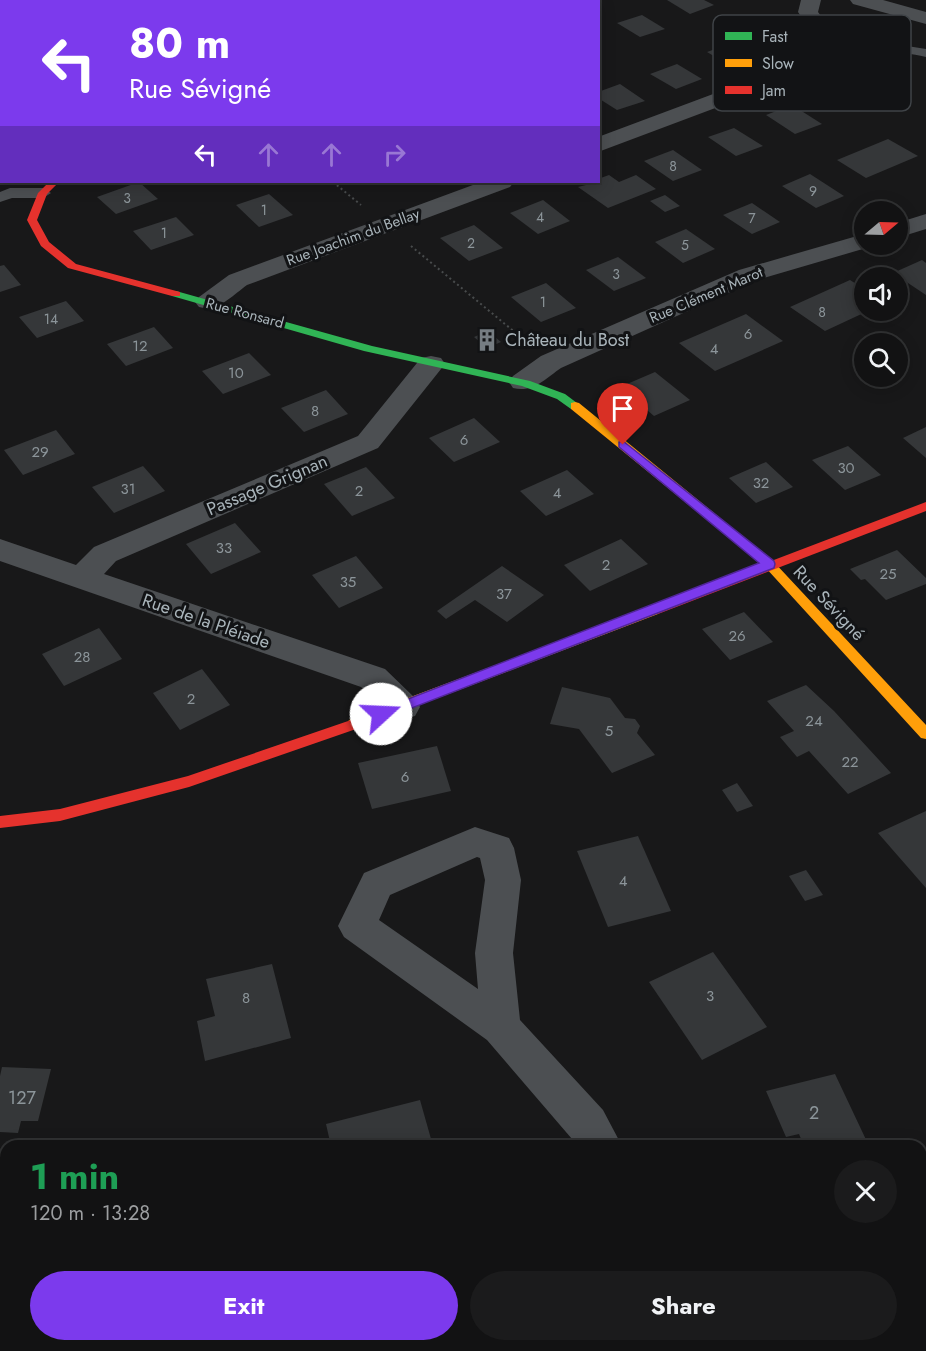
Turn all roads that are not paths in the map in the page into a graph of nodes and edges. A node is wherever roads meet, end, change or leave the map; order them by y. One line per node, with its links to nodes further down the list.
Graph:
1 (811, 0): 3 (street)
2 (860, 0): 4 (street)
3 (810, 15)
4 (926, 18)
5 (911, 49): 6 (lane)
6 (926, 53)
7 (713, 102): 8 (street)
8 (600, 144)
9 (499, 183): 15 (street, Rue Joachim du Bellay)
10 (49, 187): 11 (lane); 15 (street, Rue Ronsard)
11 (0, 197)
12 (926, 221): 13 (street)
13 (908, 227)
14 (854, 244): 17 (street, Rue Clément Marot)
15 (208, 303): 16 (street, Rue Ronsard)
16 (431, 364): 17 (street, Rue Ronsard); 21 (street, Passage Grignan)
17 (523, 382): 20 (street, Rue Sévigné)
18 (926, 506): 20 (street)
19 (0, 550): 21 (street, Rue de la Pléiade)
20 (769, 564): 22 (street); 23 (street, Rue Sévigné)
21 (82, 578): 22 (street, Rue de la Pléiade)
22 (403, 707): 24 (street)
23 (926, 734)
24 (0, 822)
25 (501, 1027): 25 (street); 26 (street)
26 (598, 1140)

